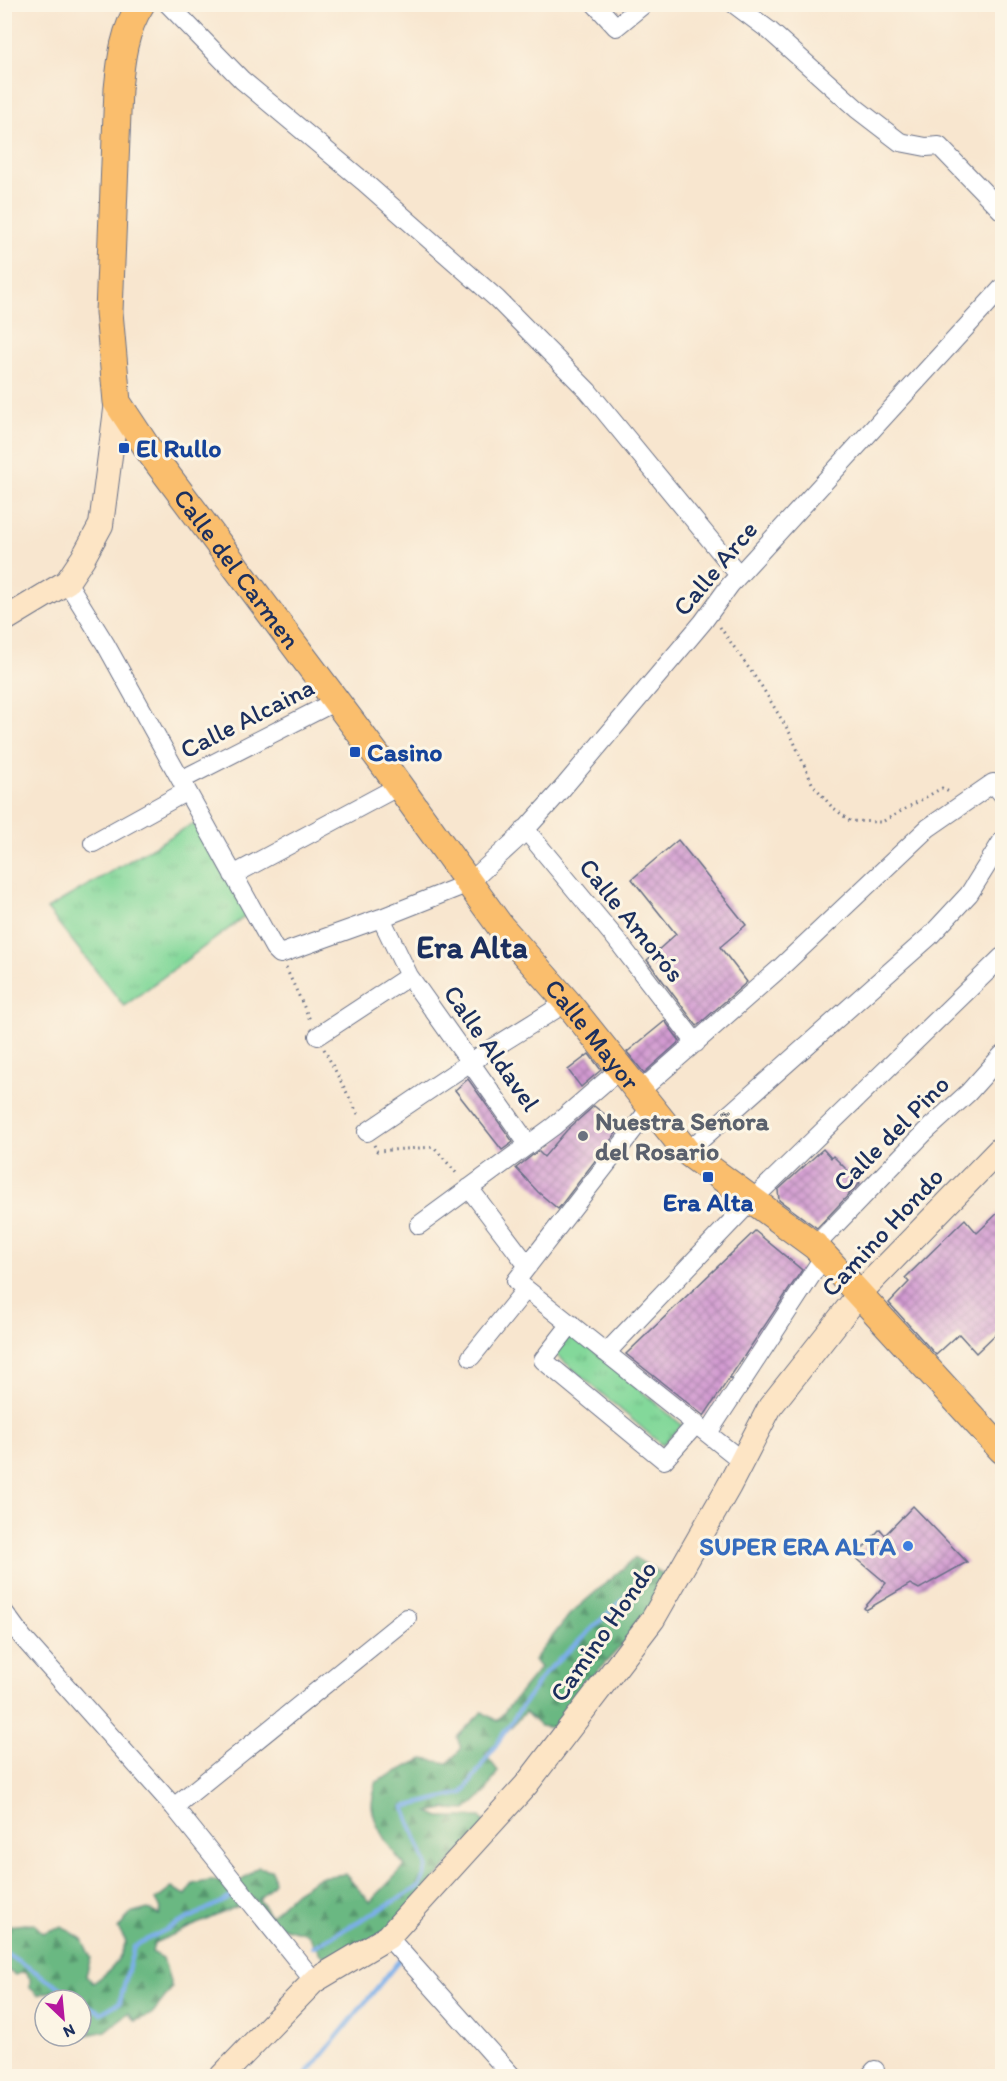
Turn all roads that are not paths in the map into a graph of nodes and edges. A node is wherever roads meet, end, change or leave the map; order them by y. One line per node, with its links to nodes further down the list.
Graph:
1 (141, 4): 8 (main road, Calle del Carmen)
2 (168, 4): 9 (street)
3 (595, 4): 4 (street)
4 (644, 4)
5 (734, 4): 6 (street)
6 (1002, 211)
7 (1002, 288): 9 (street, Calle Arce)
8 (117, 402): 10 (main road); 12 (main road, Calle del Carmen)
9 (739, 574): 16 (street, Calle Arce)
10 (67, 582): 11 (main road); 13 (street)
11 (4, 620)
12 (336, 701): 13 (street, Calle Alcaina); 14 (main road, Calle del Carmen)
13 (184, 785): 18 (street, Calle Alcaina); 19 (street)
14 (399, 786): 19 (street); 20 (main road, Calle del Carmen)
15 (1002, 794): 26 (street)
16 (525, 830): 20 (street, Calle Arce); 26 (street, Calle Amorós)
17 (1002, 841): 34 (street)
18 (93, 843)
19 (233, 875): 21 (street)
20 (469, 883): 21 (street); 24 (main road, Calle Mayor)
21 (381, 918): 23 (street, Calle Aldavel)
22 (1002, 957): 36 (street)
23 (410, 976): 25 (street); 28 (street, Calle Aldavel)
24 (567, 1002): 28 (street); 29 (main road, Calle Mayor)
25 (318, 1036)
26 (696, 1043): 30 (street)
27 (1002, 1055): 38 (street, Calle del Pino)
28 (469, 1063): 31 (street); 32 (street, Calle Aldavel)
29 (621, 1068): 30 (main road, Calle Mayor); 32 (street)
30 (645, 1099): 34 (main road, Calle Mayor); 39 (street)
31 (367, 1132)
32 (528, 1144): 35 (street)
33 (1002, 1147): 41 (main road, Camino Hondo)
34 (687, 1152): 36 (main road, Calle Mayor)
35 (469, 1188): 37 (street); 39 (street)
36 (752, 1200): 38 (main road, Calle Mayor); 43 (street)
37 (419, 1225)
38 (820, 1251): 41 (main road, Calle Mayor); 45 (street, Calle del Pino)
39 (528, 1266): 40 (street)
40 (526, 1289): 42 (street); 44 (street)
41 (860, 1293): 46 (main road, Calle Mayor); 47 (main road, Camino Hondo)
42 (571, 1324): 43 (street); 45 (street, Calle del Pino)
43 (606, 1353): 45 (street)
44 (471, 1357)
45 (702, 1429): 47 (street)
46 (1002, 1450)
47 (742, 1461): 51 (main road, Camino Hondo)
48 (4, 1612): 50 (street)
49 (407, 1618): 50 (street)
50 (174, 1807): 52 (street)
51 (399, 1949): 52 (main road, Camino Hondo); 54 (street)
52 (314, 1981): 53 (main road, Camino Hondo)
53 (222, 2076)
54 (512, 2076)

